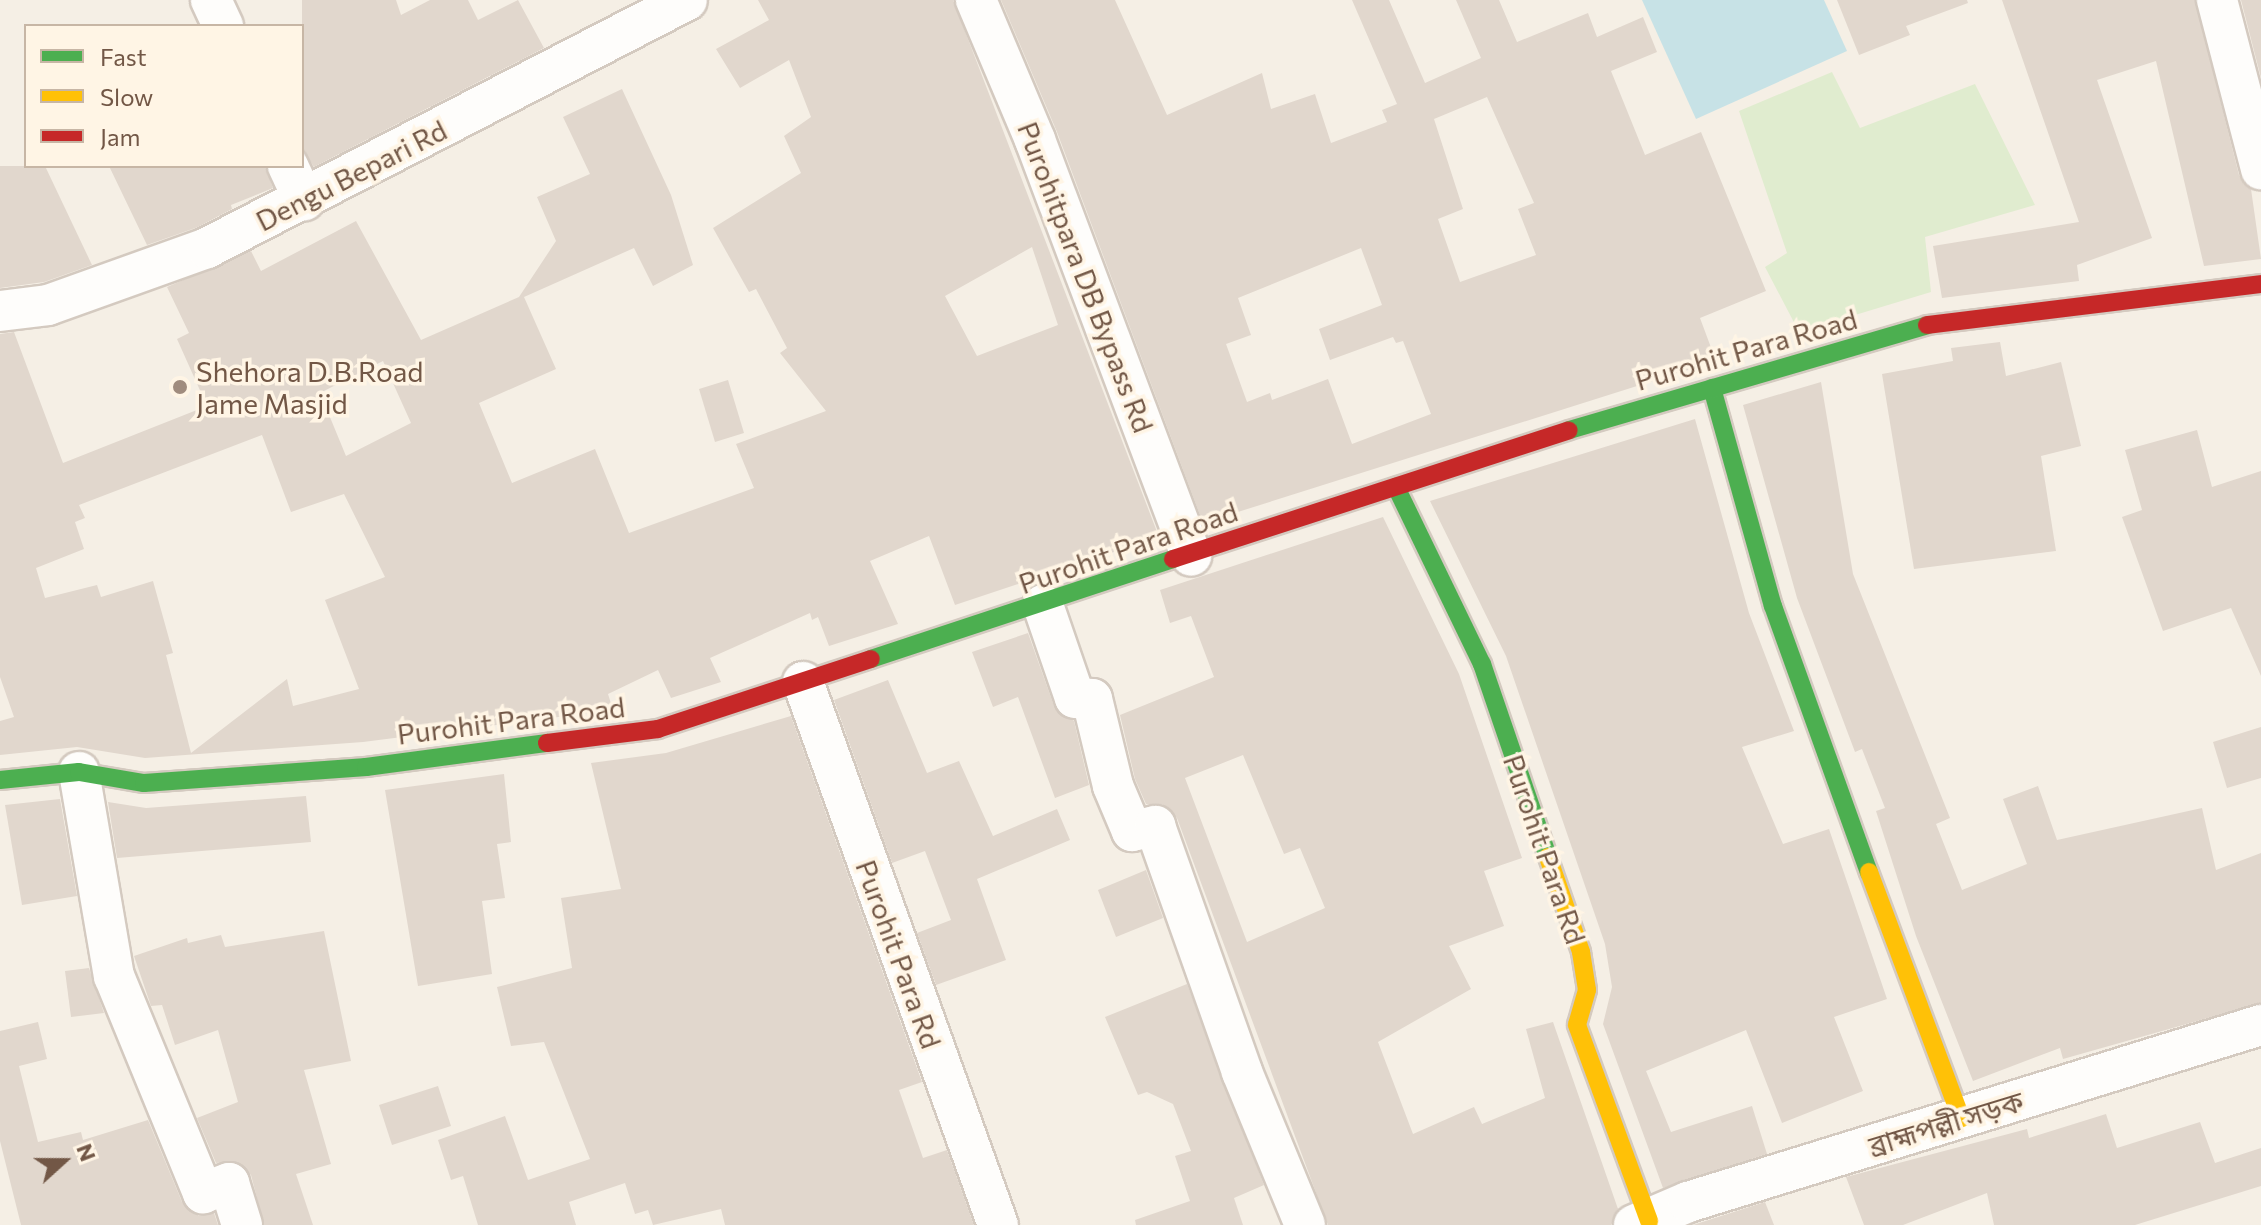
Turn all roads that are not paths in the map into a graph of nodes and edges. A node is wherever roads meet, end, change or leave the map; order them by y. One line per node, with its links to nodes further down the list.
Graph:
1 (211, 0): 5 (street)
2 (687, 0): 7 (street, Dengu Bepari Rd)
3 (976, 0): 12 (street, Purohitpara DB Bypass Rd)
4 (2217, 0): 6 (street)
5 (222, 24)
6 (2261, 169)
7 (296, 183): 9 (street, Dengu Bepari Rd)
8 (2261, 284): 10 (street, Purohit Para Road)
9 (0, 311)
10 (1712, 388): 11 (street, Purohit Para Road); 18 (street)
11 (1396, 487): 12 (street, Purohit Para Road); 20 (street, Purohit Para Rd)
12 (1191, 556): 13 (street, Purohit Para Road)
13 (1043, 605): 14 (street, Purohit Para Road); 23 (street)
14 (803, 682): 15 (street, Purohit Para Road); 22 (street, Purohit Para Rd)
15 (79, 772): 16 (street, Purohit Para Road); 21 (street)
16 (0, 780)
17 (2261, 1025): 18 (street, ব্রাহ্মপল্লী সড়ক)
18 (1961, 1118): 19 (street, ব্রাহ্মপল্লী সড়ক)
19 (1693, 1214): 20 (street, ব্রাহ্মপল্লী সড়ক)
20 (1642, 1223)
21 (242, 1225)
22 (998, 1225)
23 (1305, 1225)

